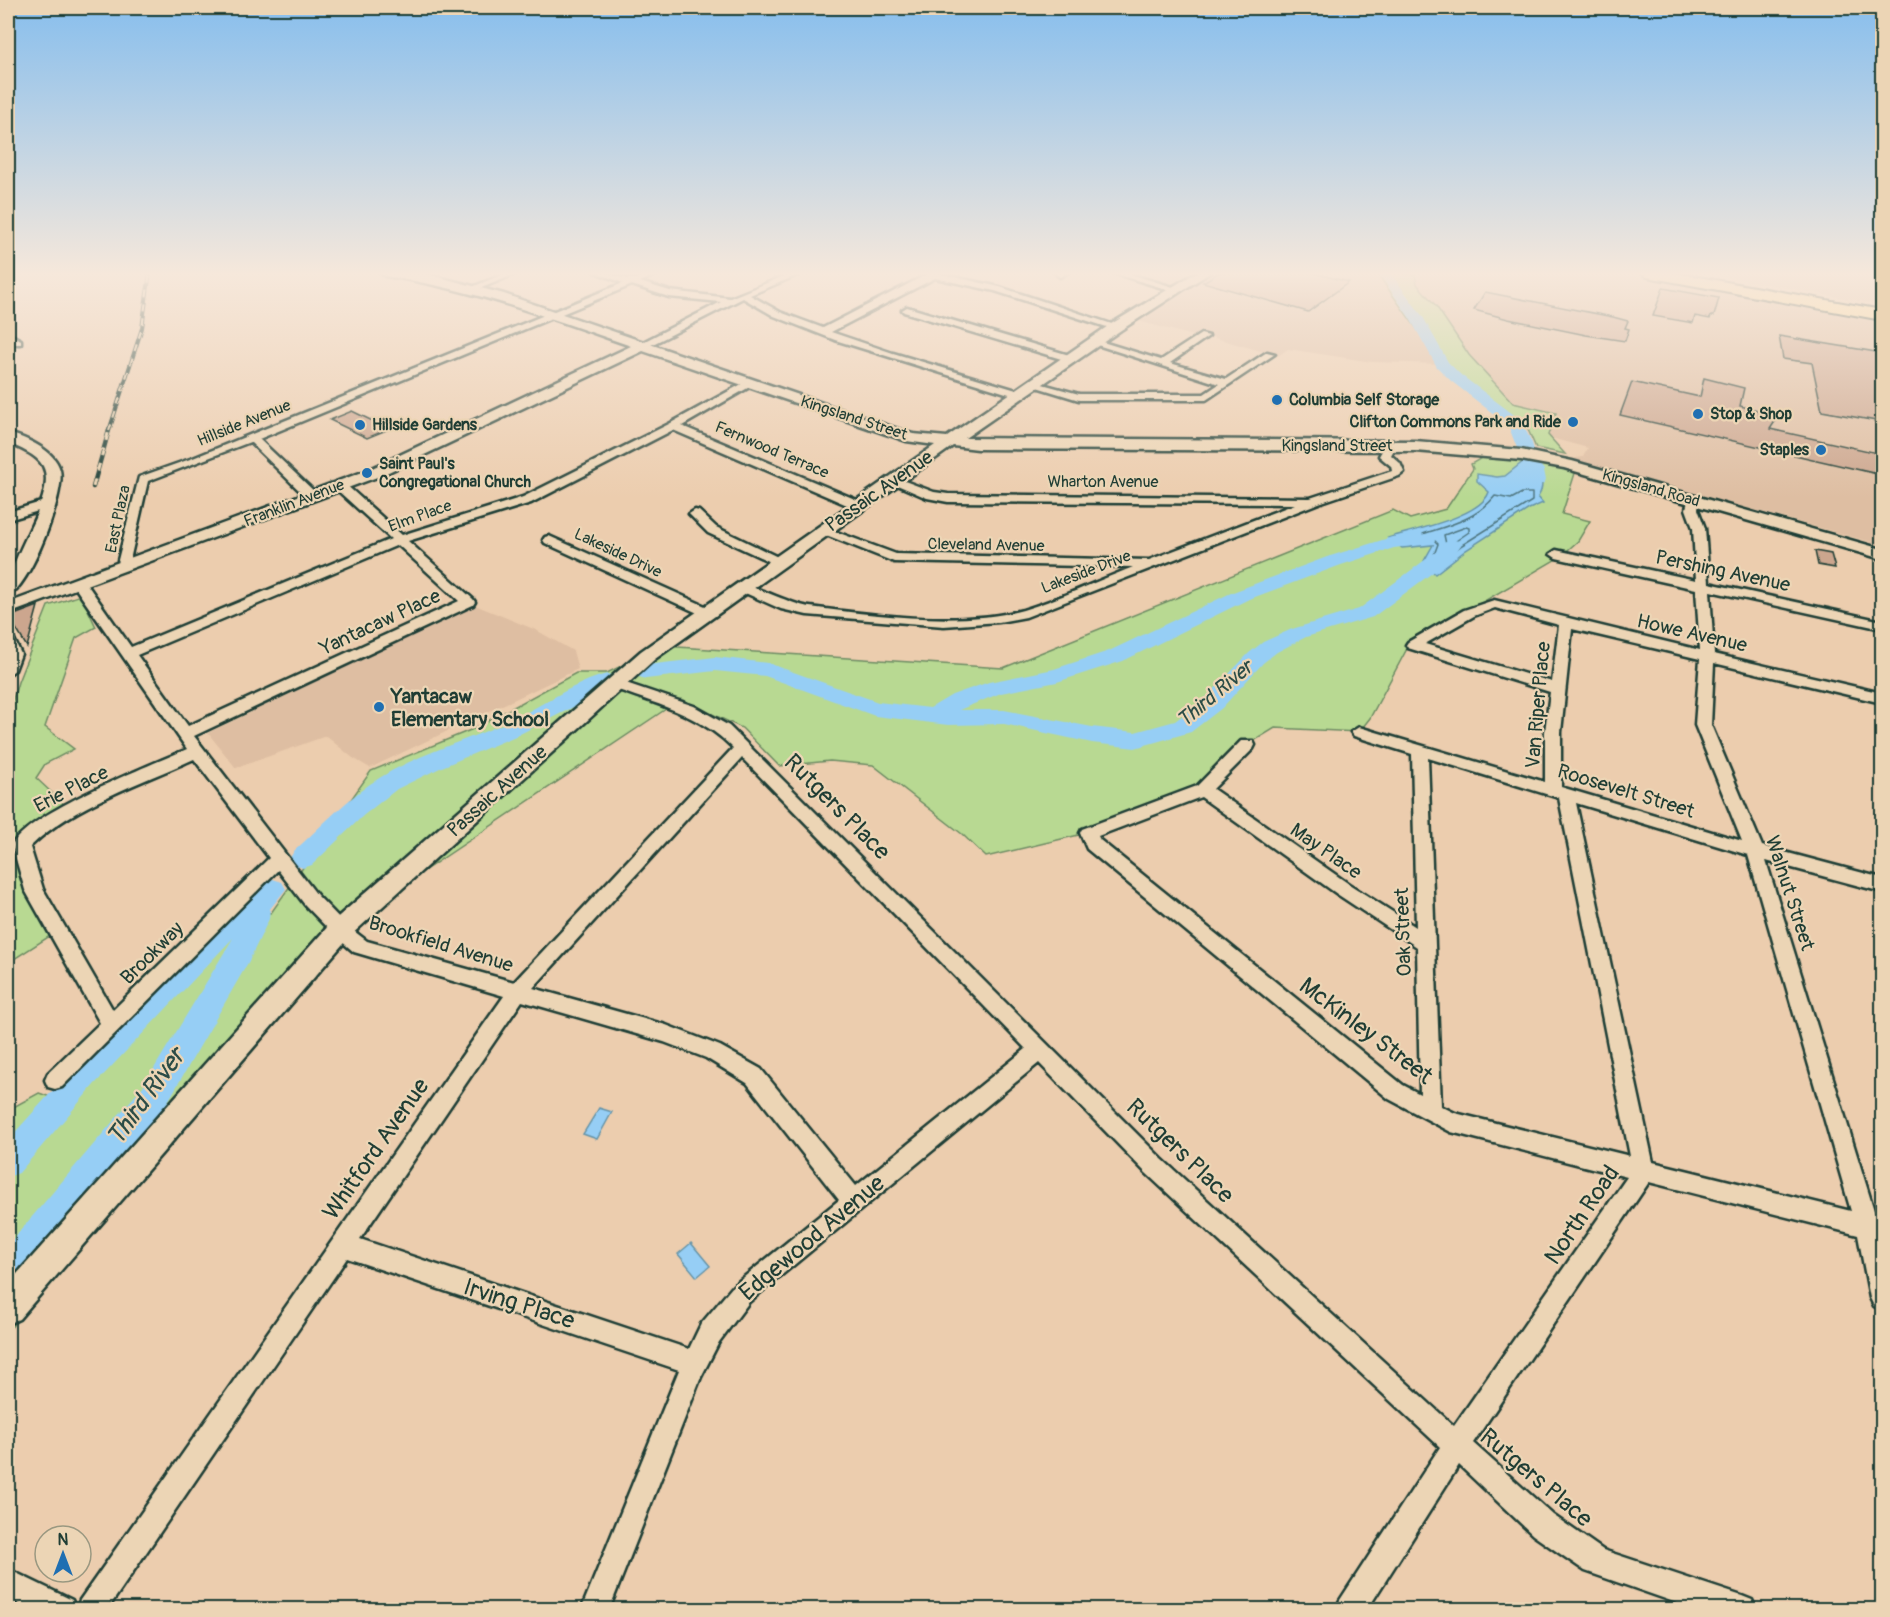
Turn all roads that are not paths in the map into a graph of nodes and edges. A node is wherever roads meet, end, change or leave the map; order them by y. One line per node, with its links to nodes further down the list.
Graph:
1 (473, 347): 17 (street, Hillside Avenue)
2 (639, 347): 24 (main road, Franklin Avenue)
3 (646, 347): 12 (main road, Kingsland Street)
4 (866, 347): 15 (street)
5 (1033, 347): 10 (street)
6 (1089, 347): 10 (main road, Passaic Avenue)
7 (1111, 347): 11 (street)
8 (1187, 347): 11 (street)
9 (1270, 354): 13 (street)
10 (1072, 359): 14 (main road, Passaic Avenue)
11 (1163, 363): 13 (street)
12 (749, 383): 16 (street, Elm Place); 19 (main road, Kingsland Street)
13 (1227, 383): 14 (street)
14 (1035, 385): 15 (main road, Passaic Avenue)
15 (1019, 394): 19 (main road, Passaic Avenue)
16 (673, 426): 28 (street, Fernwood Terrace); 33 (street, Elm Place)
17 (251, 437): 22 (street, Hillside Avenue); 25 (street)
18 (8, 438): 27 (main road)
19 (949, 442): 20 (main road, Kingsland Street); 23 (main road, Passaic Avenue)
20 (1390, 446): 21 (main road, Kingsland Street); 26 (street, Lakeside Drive)
21 (1415, 446): 29 (main road, Kingsland Road)
22 (143, 478): 39 (street, East Plaza)
23 (894, 481): 26 (street, Wharton Avenue); 28 (main road, Passaic Avenue)
24 (340, 486): 25 (main road, Franklin Avenue); 33 (street, Yantacaw Place)
25 (312, 496): 39 (main road, Franklin Avenue)
26 (1316, 500): 38 (street, Lakeside Drive)
27 (48, 504): 31 (street); 41 (main road)
28 (858, 505): 32 (main road, Passaic Avenue)
29 (1693, 506): 36 (main road, Kingsland Road); 42 (street, Walnut Street)
30 (695, 514): 37 (street)
31 (8, 516)
32 (822, 531): 37 (main road, Passaic Avenue); 38 (street, Cleveland Avenue)
33 (400, 540): 50 (street, Elm Place); 57 (street, Yantacaw Place)
34 (549, 540): 46 (street, Lakeside Drive)
35 (1556, 554): 42 (street, Pershing Avenue)
36 (1882, 554)
37 (780, 561): 43 (main road, Passaic Avenue)
38 (1155, 563): 43 (street, Lakeside Drive)
39 (126, 566): 40 (main road, Franklin Avenue)
40 (79, 583): 44 (main road, Franklin Avenue); 50 (street, Brookfield Avenue)
41 (11, 586): 44 (main road)
42 (1702, 586): 48 (street, Pershing Avenue); 51 (street, Walnut Street)
43 (741, 588): 46 (main road, Passaic Avenue)
44 (26, 603): 45 (main road, Franklin Avenue)
45 (8, 609)
46 (706, 612): 53 (main road, Passaic Avenue)
47 (1566, 623): 51 (street, Howe Avenue); 54 (street, Van Riper Place); 54 (street, Howe Avenue)
48 (1882, 625)
49 (8, 640): 52 (street)
50 (128, 654): 57 (street, Brookfield Avenue)
51 (1707, 656): 55 (street, Howe Avenue); 64 (street, Walnut Street)
52 (8, 670)
53 (615, 684): 59 (street, Rutgers Place); 67 (main road, Passaic Avenue)
54 (1558, 689): 63 (street, Van Riper Place)
55 (1882, 698)
56 (1359, 732): 60 (street, Roosevelt Street)
57 (185, 734): 61 (street, Brookfield Avenue)
58 (1247, 745): 62 (street)
59 (742, 748): 69 (street, Whitford Avenue); 71 (street, Rutgers Place)
60 (1420, 750): 63 (street, Roosevelt Street); 68 (street, Oak Street)
61 (197, 751): 65 (street, Brookfield Avenue); 70 (street, Erie Place)
62 (1203, 790): 68 (street, May Place); 73 (street, McKinley Street)
63 (1559, 793): 64 (street, Roosevelt Street); 74 (street, North Road)
64 (1755, 851): 66 (street, Roosevelt Street); 76 (street, Walnut Street)
65 (280, 858): 67 (street, Brookfield Avenue); 70 (street, Brookway)
66 (1882, 885)
67 (340, 930): 69 (street, Brookfield Avenue); 79 (main road, Passaic Avenue)
68 (1426, 943): 73 (street, Oak Street)
69 (518, 991): 75 (street, Brookfield Avenue); 77 (street, Whitford Avenue)
70 (111, 1025): 72 (street, Brookway)
71 (1040, 1050): 75 (street, Edgewood Avenue); 81 (street, Rutgers Place)
72 (55, 1080)
73 (1431, 1111): 74 (street, McKinley Street)
74 (1644, 1170): 76 (street, McKinley Street); 81 (street, North Road)
75 (855, 1202): 80 (street, Edgewood Avenue)
76 (1875, 1228): 78 (street, Walnut Street)
77 (343, 1245): 80 (street, Irving Place); 84 (street, Whitford Avenue)
78 (1882, 1298)
79 (8, 1308)
80 (695, 1363): 85 (street, Edgewood Avenue)
81 (1456, 1446): 86 (street, North Road); 87 (street, Rutgers Place)
82 (8, 1583): 83 (street)
83 (62, 1610)
84 (90, 1610)
85 (595, 1610)
86 (1350, 1610)
87 (1742, 1610)

